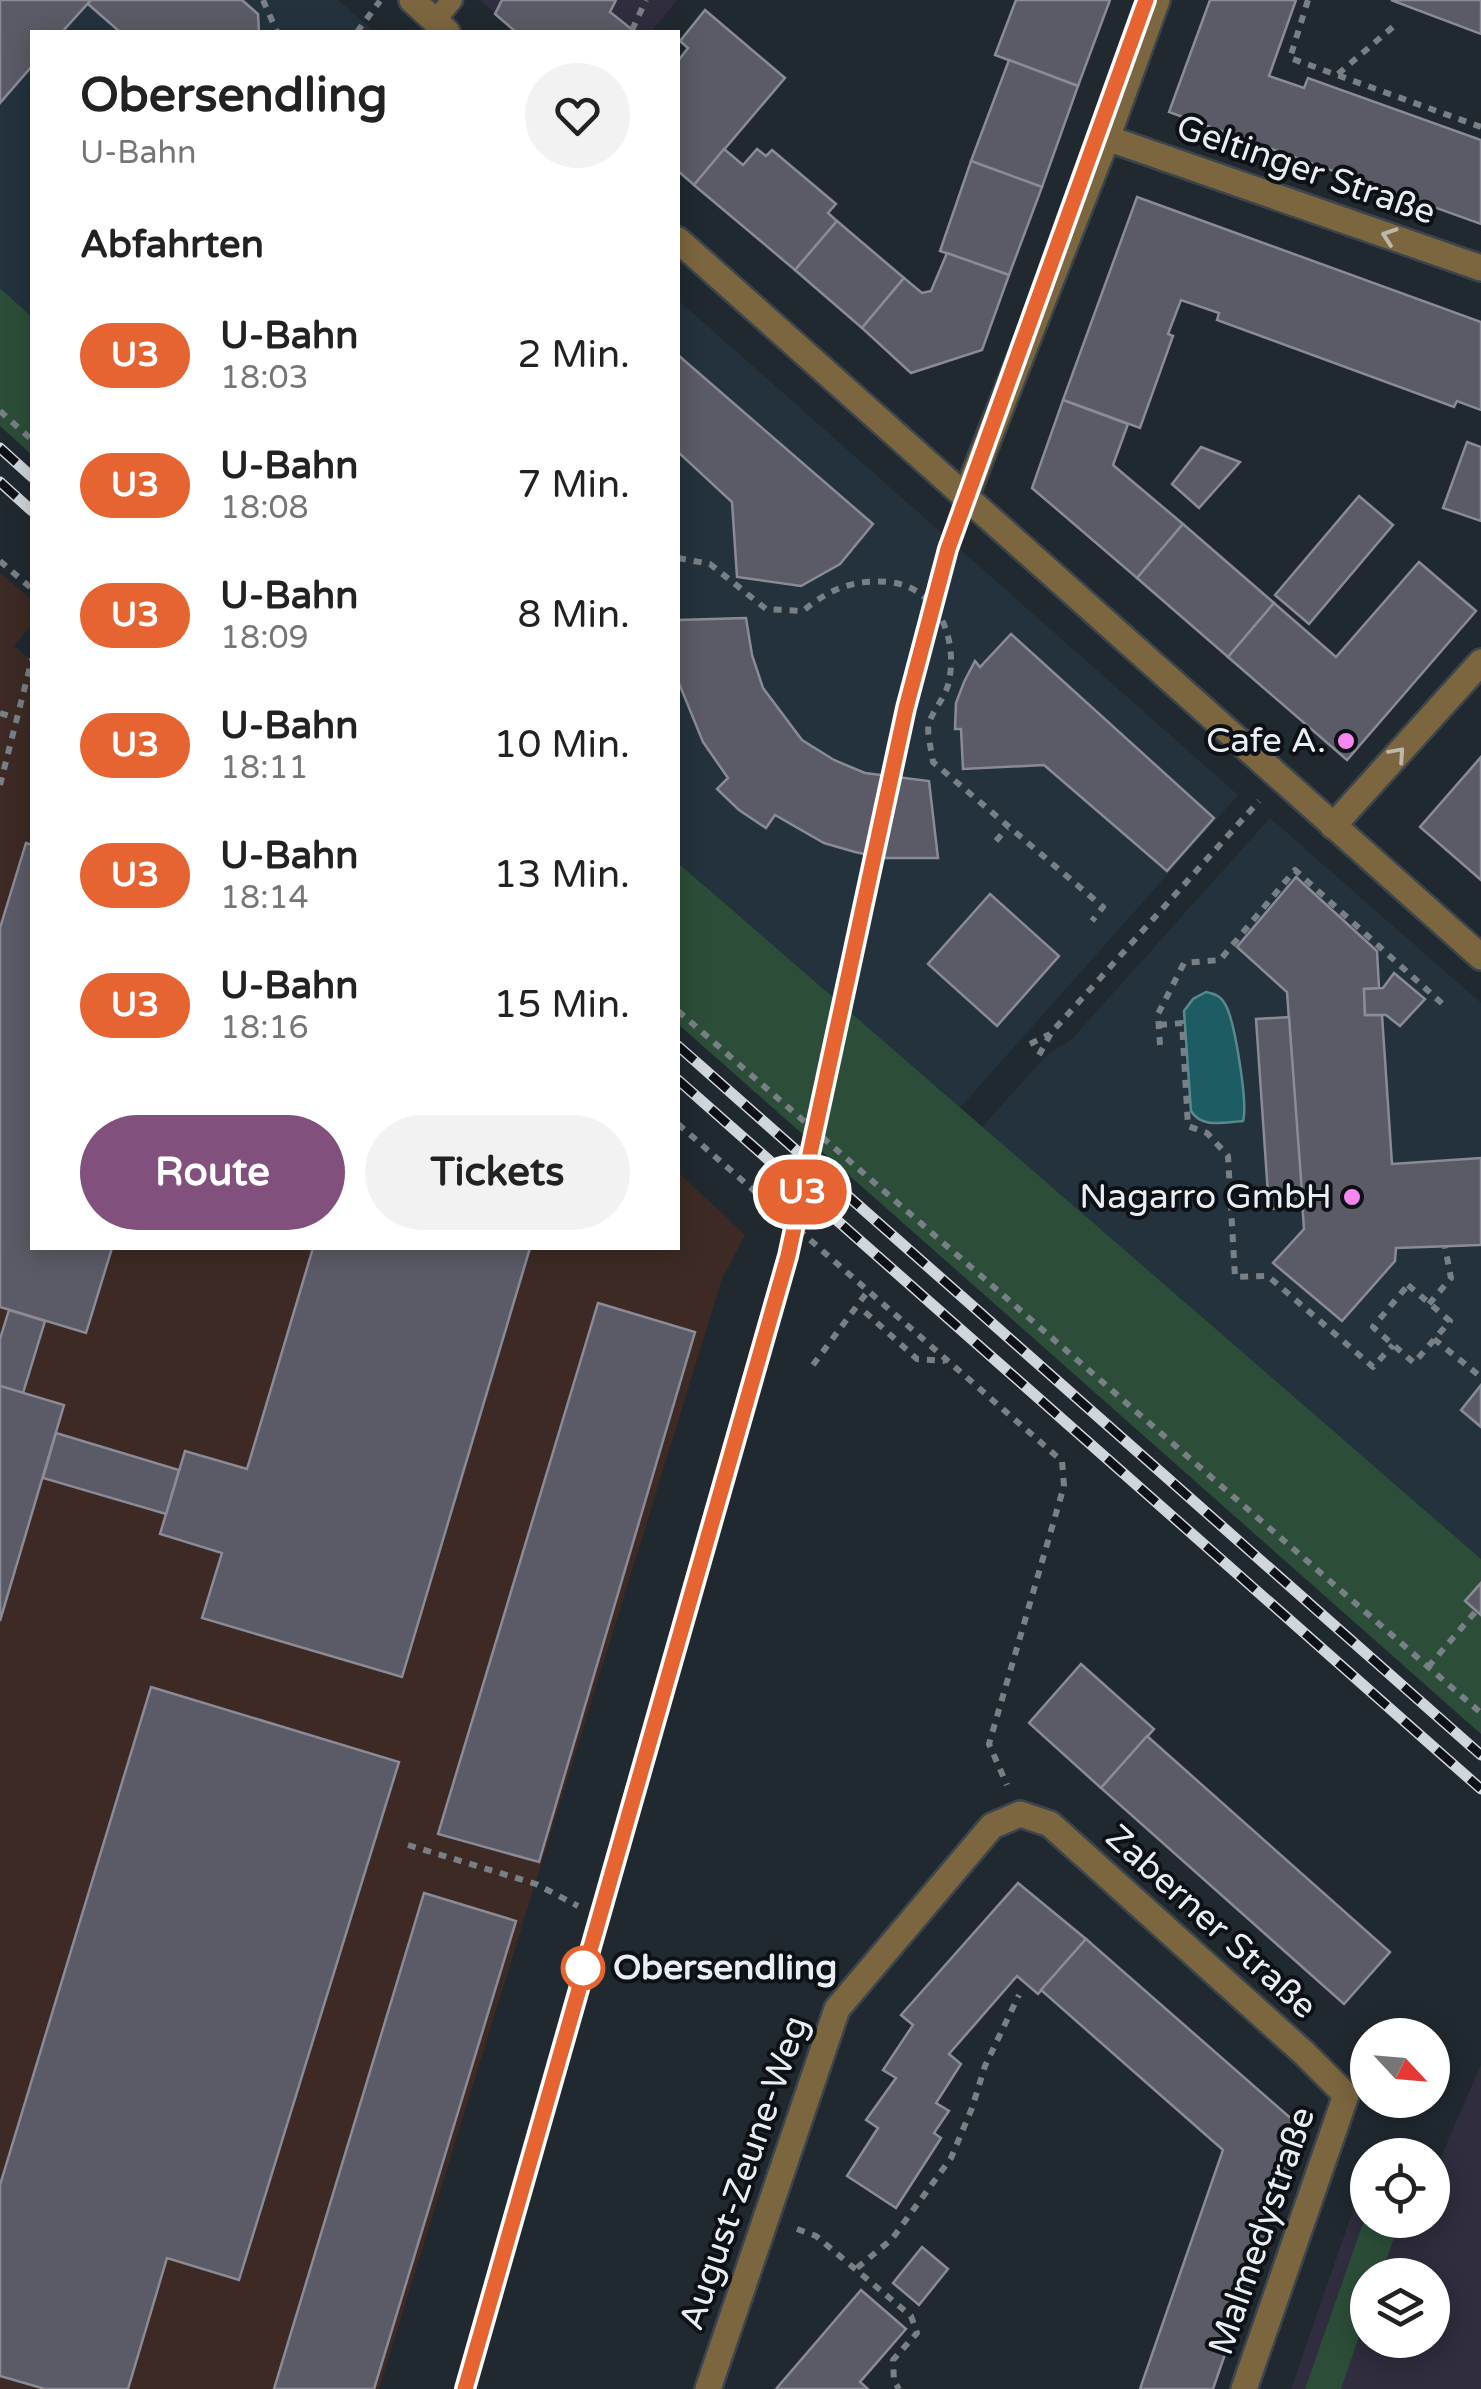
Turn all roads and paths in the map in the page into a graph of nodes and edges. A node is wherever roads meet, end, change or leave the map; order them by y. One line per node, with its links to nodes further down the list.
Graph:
1 (263, 0): 10 (path)
2 (381, 0): 11 (path)
3 (412, 0): 9 (street)
4 (452, 0): 9 (lane)
5 (646, 0): 12 (path)
6 (1158, 0): 15 (street)
7 (1308, 0): 13 (path)
8 (1394, 26): 13 (path)
9 (441, 27)
10 (276, 30)
11 (358, 30)
12 (632, 30)
13 (1337, 75): 14 (path)
14 (1481, 127)
15 (1107, 138): 17 (street, Geltinger Straße, one-way to 15); 20 (street)
16 (680, 242): 20 (street)
17 (1481, 268)
18 (0, 410): 19 (path)
19 (30, 438)
20 (965, 498): 28 (street)
21 (680, 558): 31 (path)
22 (0, 561): 23 (path)
23 (30, 587)
24 (1481, 662): 30 (street, one-way to 24)
25 (30, 666): 27 (path)
26 (0, 713): 27 (path)
27 (16, 718): 29 (path)
28 (1280, 778): 30 (street); 38 (path)
29 (0, 785)
30 (1333, 826): 34 (street)
31 (1007, 828): 32 (path); 33 (path)
32 (996, 840)
33 (1092, 921)
34 (1481, 957)
35 (1447, 1008): 37 (path)
36 (680, 1012): 53 (path)
37 (1159, 1025): 40 (path); 48 (path)
38 (1051, 1033): 39 (path); 41 (path)
39 (1030, 1044)
40 (1160, 1045)
41 (1039, 1056)
42 (680, 1126): 44 (path)
43 (1445, 1248): 45 (path)
44 (868, 1290): 49 (path); 50 (path)
45 (1430, 1304): 47 (path); 48 (path)
46 (865, 1312): 49 (path)
47 (1434, 1339): 48 (path); 51 (path)
48 (1393, 1345)
49 (944, 1361): 55 (path)
50 (814, 1365)
51 (1481, 1377)
52 (1476, 1611): 53 (path)
53 (1428, 1667): 54 (path)
54 (1481, 1713)
55 (1020, 1814): 59 (street, Zaberner Straße); 60 (street, August-Zeune-Weg)
56 (408, 1845): 57 (path)
57 (578, 1906)
58 (1019, 1995): 61 (path)
59 (1346, 2095): 64 (street, Malmedystraße)
60 (767, 2218): 61 (path); 62 (street, August-Zeune-Weg)
61 (857, 2268): 63 (path)
62 (708, 2389)
63 (899, 2389)
64 (1244, 2389)

